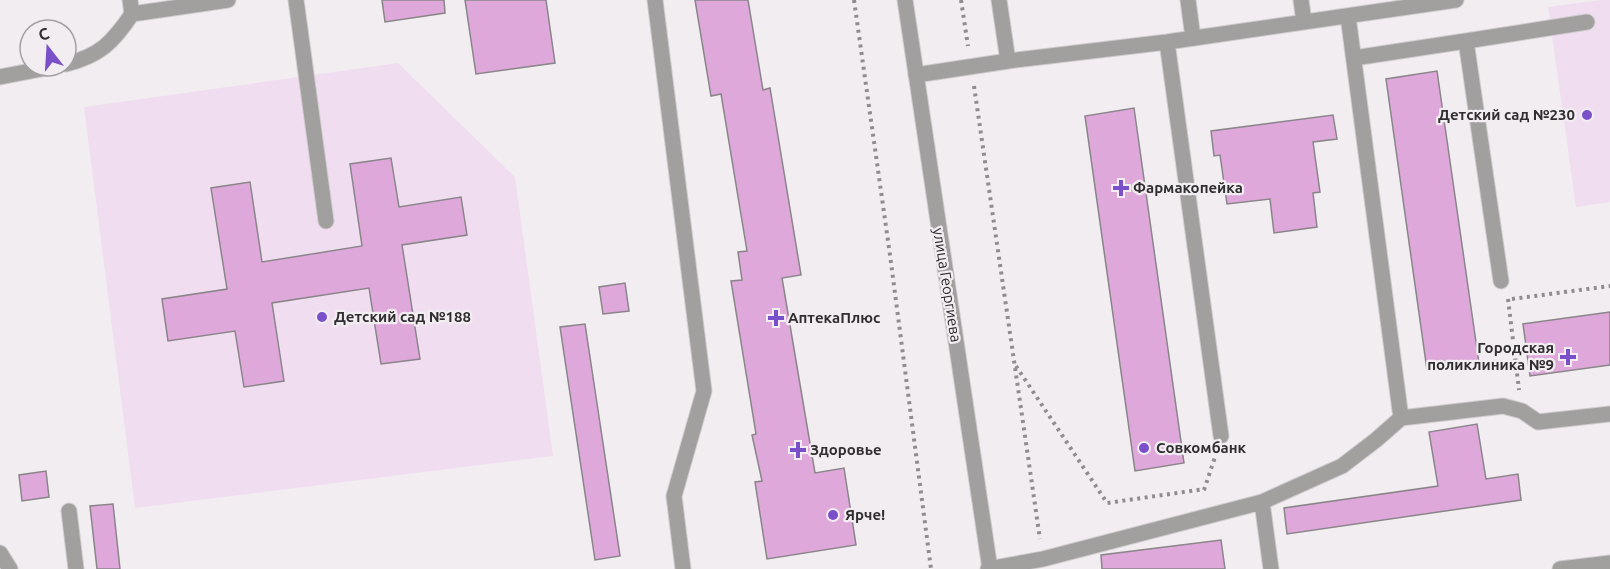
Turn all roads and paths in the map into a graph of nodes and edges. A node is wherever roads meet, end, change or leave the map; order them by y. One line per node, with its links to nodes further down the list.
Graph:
1 (228, 0): 12 (street)
2 (296, 0): 26 (street)
3 (655, 0): 44 (street)
4 (854, 0): 45 (path)
5 (905, 0): 24 (street, улица Георгиева)
6 (961, 0): 22 (path)
7 (999, 0): 21 (street)
8 (1188, 0): 16 (street)
9 (1301, 0): 14 (street)
10 (1456, 0): 11 (street)
11 (1417, 3): 13 (street)
12 (131, 7): 20 (street)
13 (1348, 16): 14 (street); 19 (street)
14 (1304, 22): 16 (street)
15 (1587, 22): 17 (street)
16 (1193, 38): 18 (street)
17 (1466, 41): 19 (street); 27 (street)
18 (1167, 42): 21 (street); 34 (street)
19 (1354, 58): 33 (street)
20 (78, 60)
21 (1008, 61): 22 (street)
22 (971, 66): 24 (street); 30 (path)
23 (18, 74): 25 (street)
24 (916, 75): 46 (street, улица Георгиева)
25 (0, 77)
26 (326, 221)
27 (1501, 281): 29 (path)
28 (1610, 286): 29 (path)
29 (1508, 300): 31 (path)
30 (1014, 363): 35 (path); 40 (path)
31 (1522, 411): 32 (street); 33 (street)
32 (1610, 414)
33 (1401, 418): 36 (street)
34 (1221, 436): 35 (path)
35 (1205, 489): 38 (path)
36 (1262, 502): 38 (street); 47 (street)
37 (69, 511): 43 (street)
38 (1197, 519): 40 (street)
39 (0, 553): 42 (street)
40 (1043, 559): 46 (street)
41 (1610, 563): 48 (street)
42 (10, 569)
43 (76, 569)
44 (683, 569)
45 (931, 569)
46 (990, 569)
47 (1271, 569)
48 (1560, 569)

